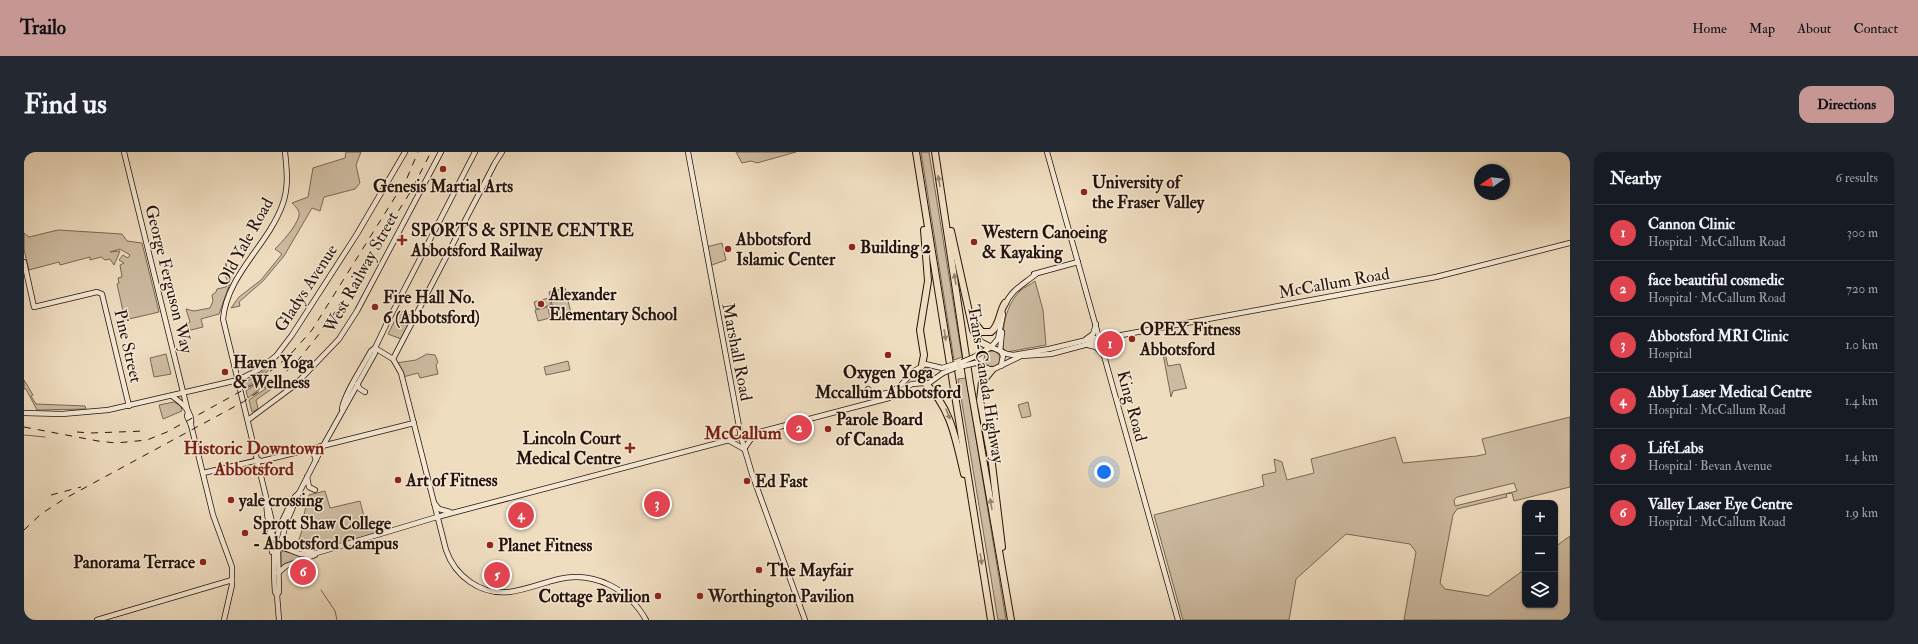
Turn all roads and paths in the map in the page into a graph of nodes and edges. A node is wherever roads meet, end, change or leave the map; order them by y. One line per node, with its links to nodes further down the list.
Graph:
1 (124, 152): 41 (main road, George Ferguson Way)
2 (285, 152): 35 (main road, Old Yale Road)
3 (406, 152): 35 (main road, Gladys Avenue)
4 (442, 152): 51 (main road, West Railway Street)
5 (475, 152): 23 (main road)
6 (502, 152): 26 (main road)
7 (688, 152): 54 (main road, Marshall Road)
8 (916, 152): 11 (highway, Trans-Canada Highway)
9 (935, 152): 12 (highway, Trans-Canada Highway, one-way to 9)
10 (1047, 152): 15 (main road, King Road)
11 (919, 172): 30 (highway); 68 (highway, Trans-Canada Highway, one-way to 68)
12 (944, 209): 16 (highway); 79 (highway, Trans-Canada Highway, one-way to 12)
13 (1570, 244): 20 (main road, McCallum Road)
14 (24, 262): 47 (main road, Pine Street)
15 (1078, 262): 17 (main road); 19 (main road, King Road)
16 (963, 290): 17 (highway); 22 (highway)
17 (1006, 303): 18 (main road)
18 (1002, 322): 22 (main road); 25 (main road)
19 (1096, 324): 20 (main road, King Road); 21 (main road)
20 (1100, 339): 21 (main road, McCallum Road); 27 (main road, King Road)
21 (1085, 342): 25 (main road, McCallum Road); 27 (main road); 32 (main road, McCallum Road)
22 (991, 347): 24 (main road); 25 (main road)
23 (375, 348): 26 (main road); 38 (main road); 46 (main road)
24 (984, 350): 28 (main road, bridge); 31 (main road)
25 (1001, 351): 32 (main road)
26 (393, 359): 52 (main road)
27 (1105, 359): 87 (main road, King Road)
28 (962, 364): 31 (main road, bridge); 34 (main road, bridge)
29 (930, 365): 30 (main road); 34 (main road); 36 (main road)
30 (922, 366): 37 (main road); 42 (main road)
31 (983, 366): 33 (main road)
32 (1001, 366): 33 (main road)
33 (992, 370): 79 (highway)
34 (943, 371): 36 (main road)
35 (238, 380): 41 (main road, Gladys Avenue); 51 (main road)
36 (934, 380): 37 (main road)
37 (924, 383): 45 (main road); 68 (highway, one-way to 68)
38 (357, 384): 40 (main road); 48 (main road)
39 (868, 389): 42 (main road)
40 (365, 392)
41 (183, 393): 43 (main road, Gladys Avenue); 49 (main road, George Ferguson Way)
42 (889, 393): 45 (main road)
43 (172, 396): 47 (main road, Gladys Avenue); 49 (main road)
44 (339, 399): 46 (main road)
45 (881, 399): 53 (main road)
46 (342, 404): 48 (main road)
47 (129, 406): 50 (main road, Gladys Avenue)
48 (342, 410): 56 (main road)
49 (188, 412): 61 (main road, George Ferguson Way)
50 (24, 413)
51 (248, 420): 60 (main road)
52 (414, 423): 56 (main road); 65 (main road)
53 (755, 433): 54 (main road); 58 (main road)
54 (740, 437): 55 (main road); 58 (main road, Marshall Road)
55 (728, 440): 58 (main road); 66 (main road)
56 (323, 446): 57 (main road); 59 (main road)
57 (307, 449): 59 (main road); 60 (main road)
58 (744, 449): 84 (main road, Marshall Road)
59 (316, 460): 62 (main road)
60 (257, 461): 61 (main road); 69 (main road)
61 (203, 473): 75 (main road, George Ferguson Way)
62 (307, 477): 63 (main road); 64 (main road)
63 (315, 490)
64 (299, 493): 70 (main road); 71 (main road)
65 (433, 502): 66 (main road); 67 (main road)
66 (454, 513): 67 (main road)
67 (437, 517): 72 (main road); 83 (main road)
68 (975, 520): 85 (highway, Trans-Canada Highway, one-way to 85)
69 (271, 523): 70 (main road); 71 (main road); 73 (main road)
70 (280, 525): 71 (main road)
71 (278, 542): 72 (main road); 73 (main road); 74 (main road)
72 (318, 553): 74 (main road)
73 (273, 557): 78 (main road)
74 (278, 573): 78 (main road)
75 (232, 580): 76 (main road); 77 (main road, George Ferguson Way)
76 (221, 583): 77 (main road); 80 (main road)
77 (230, 591): 81 (main road, George Ferguson Way)
78 (277, 595): 82 (main road)
79 (1007, 598): 86 (highway, Trans-Canada Highway)
80 (97, 620)
81 (224, 620)
82 (279, 620)
83 (646, 620)
84 (805, 620)
85 (991, 620)
86 (1011, 620)
87 (1178, 620)

